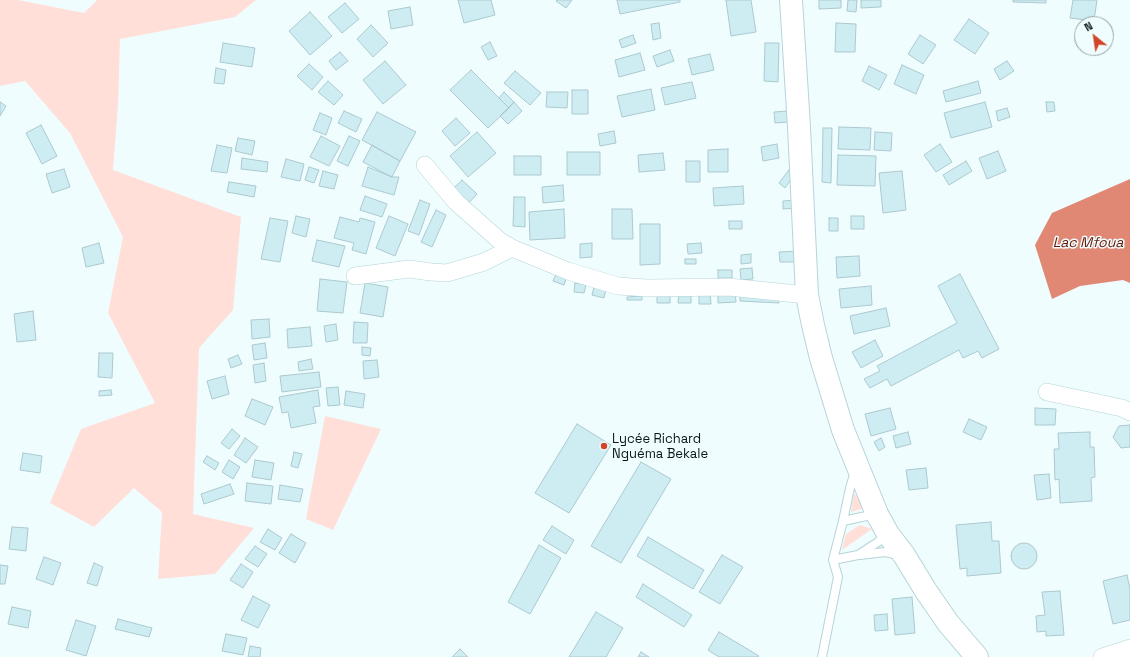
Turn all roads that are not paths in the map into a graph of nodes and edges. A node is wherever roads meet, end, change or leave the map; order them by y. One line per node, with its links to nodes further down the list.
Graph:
1 (791, 0): 5 (main road)
2 (425, 165): 3 (street)
3 (512, 248): 4 (street); 5 (street)
4 (356, 276)
5 (807, 295): 8 (main road)
6 (1047, 392): 7 (street)
7 (1130, 412)
8 (857, 466): 9 (main road); 10 (lane)
9 (876, 514): 10 (lane); 11 (main road)
10 (843, 521): 14 (lane)
11 (888, 534): 12 (lane); 13 (main road)
12 (858, 555): 13 (lane); 14 (lane)
13 (904, 555): 17 (main road)
14 (833, 560): 16 (lane)
15 (1130, 648): 18 (street)
16 (822, 657)
17 (977, 657)
18 (1102, 657)

